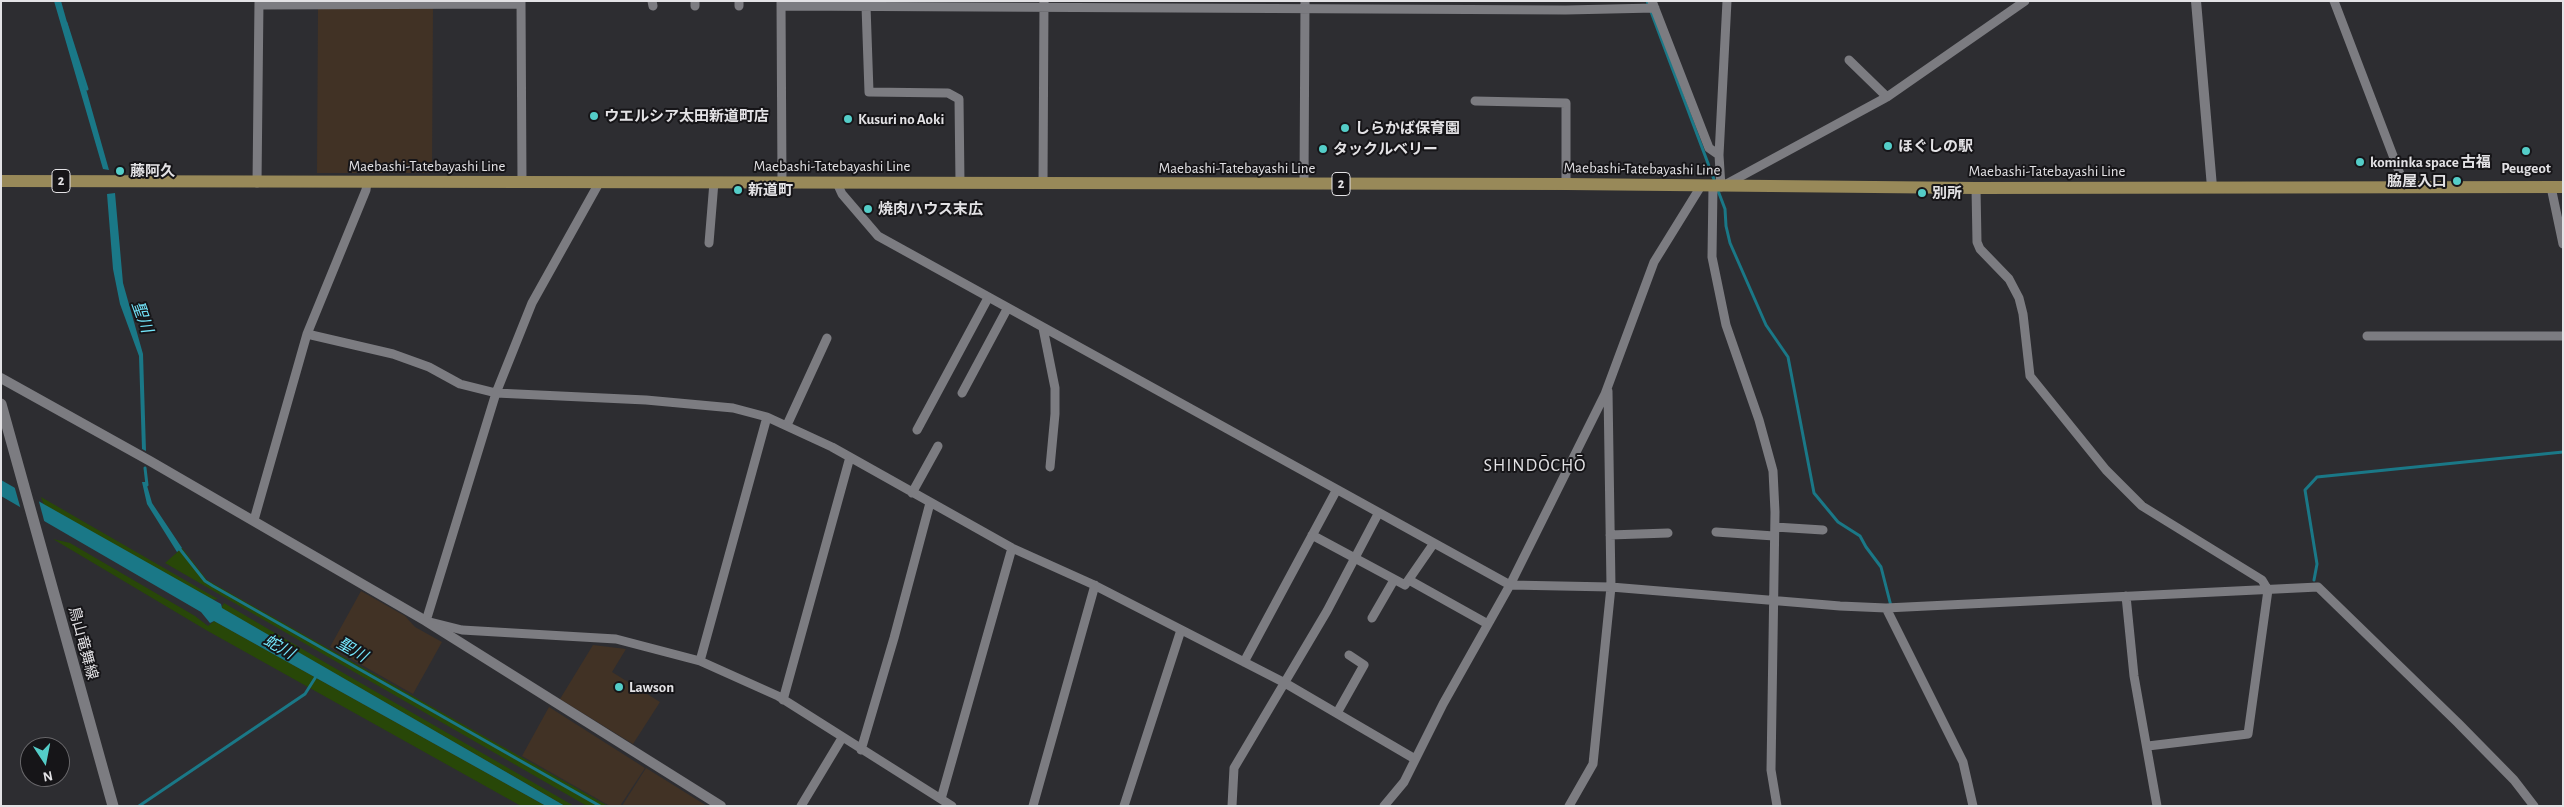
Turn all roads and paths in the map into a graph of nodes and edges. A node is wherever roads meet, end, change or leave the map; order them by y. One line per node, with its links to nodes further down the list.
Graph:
1 (1727, 1): 15 (street)
2 (2025, 1): 13 (street)
3 (2196, 1): 29 (street)
4 (2334, 1): 30 (street)
5 (521, 2): 6 (street); 20 (street)
6 (258, 3): 19 (street)
7 (781, 4): 11 (street); 22 (street)
8 (1044, 4): 9 (street); 11 (street); 25 (street)
9 (1305, 4): 10 (street); 26 (street)
10 (1653, 4): 15 (street)
11 (866, 6): 24 (street)
12 (1850, 60): 13 (street)
13 (1887, 97): 28 (street)
14 (1475, 101): 27 (street)
15 (1719, 155): 28 (street)
16 (1, 181): 19 (main road, Maebashi-Tatebayashi Line / 2)
17 (366, 182): 19 (main road, Maebashi-Tatebayashi Line / 2); 20 (main road, Maebashi-Tatebayashi Line / 2); 38 (street)
18 (714, 182): 21 (main road, Maebashi-Tatebayashi Line / 2); 22 (main road, Maebashi-Tatebayashi Line / 2); 33 (street)
19 (257, 183)
20 (522, 183): 21 (main road, Maebashi-Tatebayashi Line / 2)
21 (599, 183): 44 (street)
22 (782, 183): 23 (main road, Maebashi-Tatebayashi Line / 2)
23 (837, 183): 24 (main road, Maebashi-Tatebayashi Line / 2); 35 (street)
24 (960, 183): 25 (main road, Maebashi-Tatebayashi Line / 2)
25 (1043, 184): 26 (main road, Maebashi-Tatebayashi Line / 2)
26 (1304, 184): 27 (main road, Maebashi-Tatebayashi Line / 2)
27 (1566, 184): 28 (main road, Maebashi-Tatebayashi Line / 2)
28 (1712, 186): 32 (main road, Maebashi-Tatebayashi Line / 2); 43 (street); 58 (street)
29 (2212, 187): 30 (main road, Maebashi-Tatebayashi Line / 2); 32 (main road, Maebashi-Tatebayashi Line / 2)
30 (2406, 187): 31 (main road, Maebashi-Tatebayashi Line / 2)
31 (2557, 187): 34 (street)
32 (1976, 188): 73 (street)
33 (709, 243)
34 (2563, 244)
35 (988, 298): 36 (street); 49 (street)
36 (1007, 309): 37 (street); 45 (street)
37 (1043, 328): 52 (street); 53 (street)
38 (307, 334): 44 (street); 57 (street)
39 (2366, 336): 40 (street)
40 (2563, 336)
41 (827, 338): 48 (street)
42 (1, 378): 57 (street)
43 (1608, 388): 63 (street); 71 (street)
44 (496, 393): 47 (street); 78 (street)
45 (962, 393)
46 (1, 404): 92 (main road, 鳥山竜舞線)
47 (767, 417): 48 (street); 82 (street)
48 (788, 425): 51 (street)
49 (917, 430)
50 (938, 446): 54 (street)
51 (850, 457): 54 (street); 85 (street)
52 (1050, 467)
53 (1336, 491): 56 (street); 62 (street)
54 (912, 492): 55 (street)
55 (930, 503): 66 (street); 89 (street)
56 (1378, 514): 65 (street); 67 (street)
57 (254, 520): 78 (street)
58 (1775, 527): 59 (street); 64 (street)
59 (1824, 530)
60 (1716, 532): 64 (street)
61 (1668, 534): 63 (street)
62 (1312, 535): 67 (street); 83 (street)
63 (1610, 536): 72 (street)
64 (1774, 536): 75 (street)
65 (1434, 543): 69 (street); 71 (street)
66 (1012, 548): 70 (street); 91 (street)
67 (1356, 559): 68 (street); 84 (street)
68 (1394, 580): 69 (street); 77 (street)
69 (1409, 580): 79 (street)
70 (1095, 585): 80 (street); 96 (street)
71 (1510, 585): 72 (street); 79 (street)
72 (1611, 587): 75 (street); 100 (street)
73 (2268, 590): 74 (street); 88 (street); 104 (street)
74 (2126, 596): 76 (street); 88 (street)
75 (1773, 600): 76 (street); 101 (street)
76 (1886, 608): 102 (street)
77 (1372, 618)
78 (426, 621): 82 (street); 93 (street)
79 (1486, 623): 90 (street)
80 (1181, 630): 83 (street); 97 (street)
81 (1349, 655): 86 (street)
82 (700, 661): 85 (street)
83 (1244, 662): 84 (street)
84 (1286, 683): 86 (street); 98 (street)
85 (783, 700): 87 (street)
86 (1337, 714): 90 (street)
87 (842, 738): 89 (street); 94 (street)
88 (2148, 746): 103 (street)
89 (861, 750): 91 (street)
90 (1415, 759): 99 (street)
91 (941, 799): 95 (street)
92 (113, 806)
93 (721, 806)
94 (801, 806)
95 (952, 806)
96 (1033, 806)
97 (1124, 806)
98 (1232, 806)
99 (1384, 806)
100 (1569, 806)
101 (1777, 806)
102 (1973, 806)
103 (2157, 806)
104 (2534, 806)

